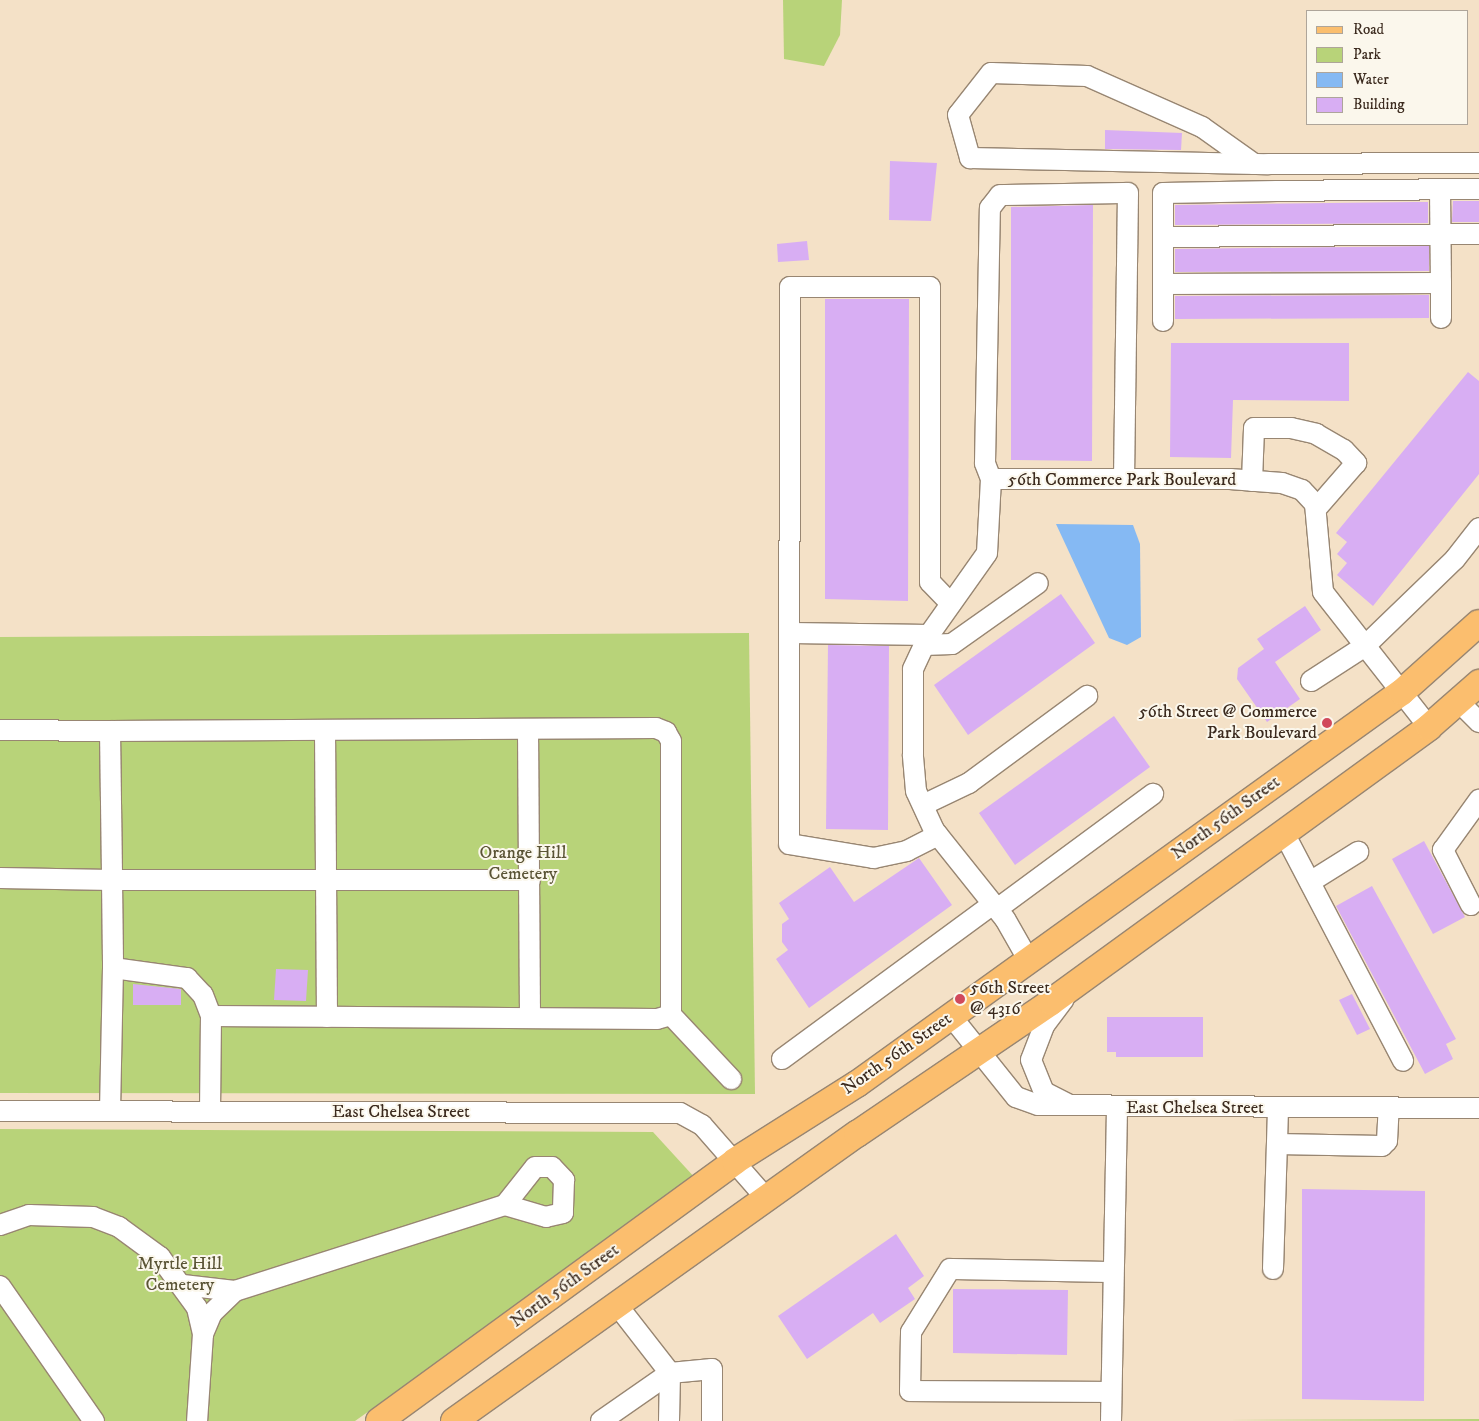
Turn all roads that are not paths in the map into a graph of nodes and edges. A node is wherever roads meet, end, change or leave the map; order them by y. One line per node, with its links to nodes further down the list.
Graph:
1 (1479, 163): 2 (street)
2 (1254, 164): 2 (street)
3 (1479, 189): 4 (street)
4 (1440, 190): 5 (street); 7 (street)
5 (1441, 234): 6 (street); 7 (street); 8 (street)
6 (1479, 234)
7 (1163, 237): 9 (street)
8 (1441, 283): 9 (street); 10 (street)
9 (1163, 284): 11 (street)
10 (1441, 318)
11 (1163, 321)
12 (991, 479): 13 (street, 56th Commerce Park Boulevard); 13 (street); 18 (street, 56th Commerce Park Boulevard)
13 (1124, 479): 14 (street, 56th Commerce Park Boulevard)
14 (1252, 480): 15 (street, 56th Commerce Park Boulevard); 15 (street)
15 (1316, 509): 22 (street)
16 (1479, 528): 22 (street)
17 (1038, 583): 21 (street)
18 (951, 604): 20 (street); 21 (street, 56th Commerce Park Boulevard)
19 (1479, 623): 25 (main road, North 56th Street)
20 (791, 633): 21 (street); 38 (street)
21 (926, 640): 36 (street, 56th Commerce Park Boulevard)
22 (1365, 646): 23 (street); 25 (street)
23 (1311, 681)
24 (1479, 683): 27 (main road)
25 (1402, 692): 29 (street); 47 (main road, North 56th Street)
26 (1087, 696): 36 (street)
27 (1458, 701): 28 (street); 29 (main road)
28 (1479, 722)
29 (1429, 727): 37 (main road)
30 (528, 729): 33 (street); 43 (street); 50 (street)
31 (0, 730): 32 (street)
32 (110, 730): 33 (street); 42 (street)
33 (325, 730): 41 (street)
34 (1154, 794): 46 (street)
35 (1479, 800): 45 (street)
36 (923, 804): 38 (street, 56th Commerce Park Boulevard)
37 (1284, 833): 44 (street); 49 (main road)
38 (938, 835): 46 (street, 56th Commerce Park Boulevard)
39 (1358, 852): 44 (street)
40 (0, 878): 42 (street)
41 (326, 879): 42 (street); 43 (street); 53 (street)
42 (112, 880): 48 (street)
43 (530, 880): 54 (street)
44 (1310, 882): 57 (street)
45 (1471, 905)
46 (995, 906): 47 (street, 56th Commerce Park Boulevard); 56 (street)
47 (1028, 961): 52 (main road, North 56th Street)
48 (113, 968): 51 (street); 65 (street)
49 (1072, 987): 55 (main road); 59 (street)
50 (672, 1015): 54 (street); 58 (street)
51 (211, 1016): 53 (street); 66 (street)
52 (951, 1016): 55 (street, East Chelsea Street); 68 (main road, North 56th Street)
53 (327, 1017): 54 (street)
54 (530, 1017)
55 (977, 1052): 59 (street, East Chelsea Street); 69 (main road)
56 (782, 1059)
57 (1403, 1061)
58 (732, 1079)
59 (1080, 1107): 60 (street, East Chelsea Street)
60 (1117, 1108): 61 (street, East Chelsea Street); 73 (street)
61 (1278, 1108): 62 (street, East Chelsea Street); 67 (street)
62 (1389, 1108): 63 (street, East Chelsea Street); 67 (street)
63 (1479, 1108)
64 (0, 1111): 65 (street, East Chelsea Street)
65 (110, 1111): 66 (street, East Chelsea Street)
66 (210, 1111): 68 (street, East Chelsea Street)
67 (1277, 1144): 72 (street)
68 (735, 1162): 69 (street, East Chelsea Street); 78 (main road, North 56th Street)
69 (766, 1198): 77 (main road)
70 (505, 1205): 76 (street)
71 (0, 1225): 74 (street)
72 (1273, 1269)
73 (1112, 1272): 81 (street); 81 (street)
74 (184, 1285): 76 (street); 79 (street)
75 (0, 1286): 82 (street)
76 (235, 1291): 79 (street)
77 (617, 1305): 80 (street); 86 (main road)
78 (514, 1323): 84 (main road, North 56th Street); 85 (main road)
79 (203, 1334): 83 (street)
80 (670, 1373): 87 (street); 88 (street); 89 (street)
81 (1112, 1392): 90 (street)
82 (94, 1421)
83 (197, 1421)
84 (379, 1421)
85 (409, 1421)
86 (454, 1421)
87 (601, 1421)
88 (669, 1421)
89 (712, 1421)
90 (1111, 1421)

